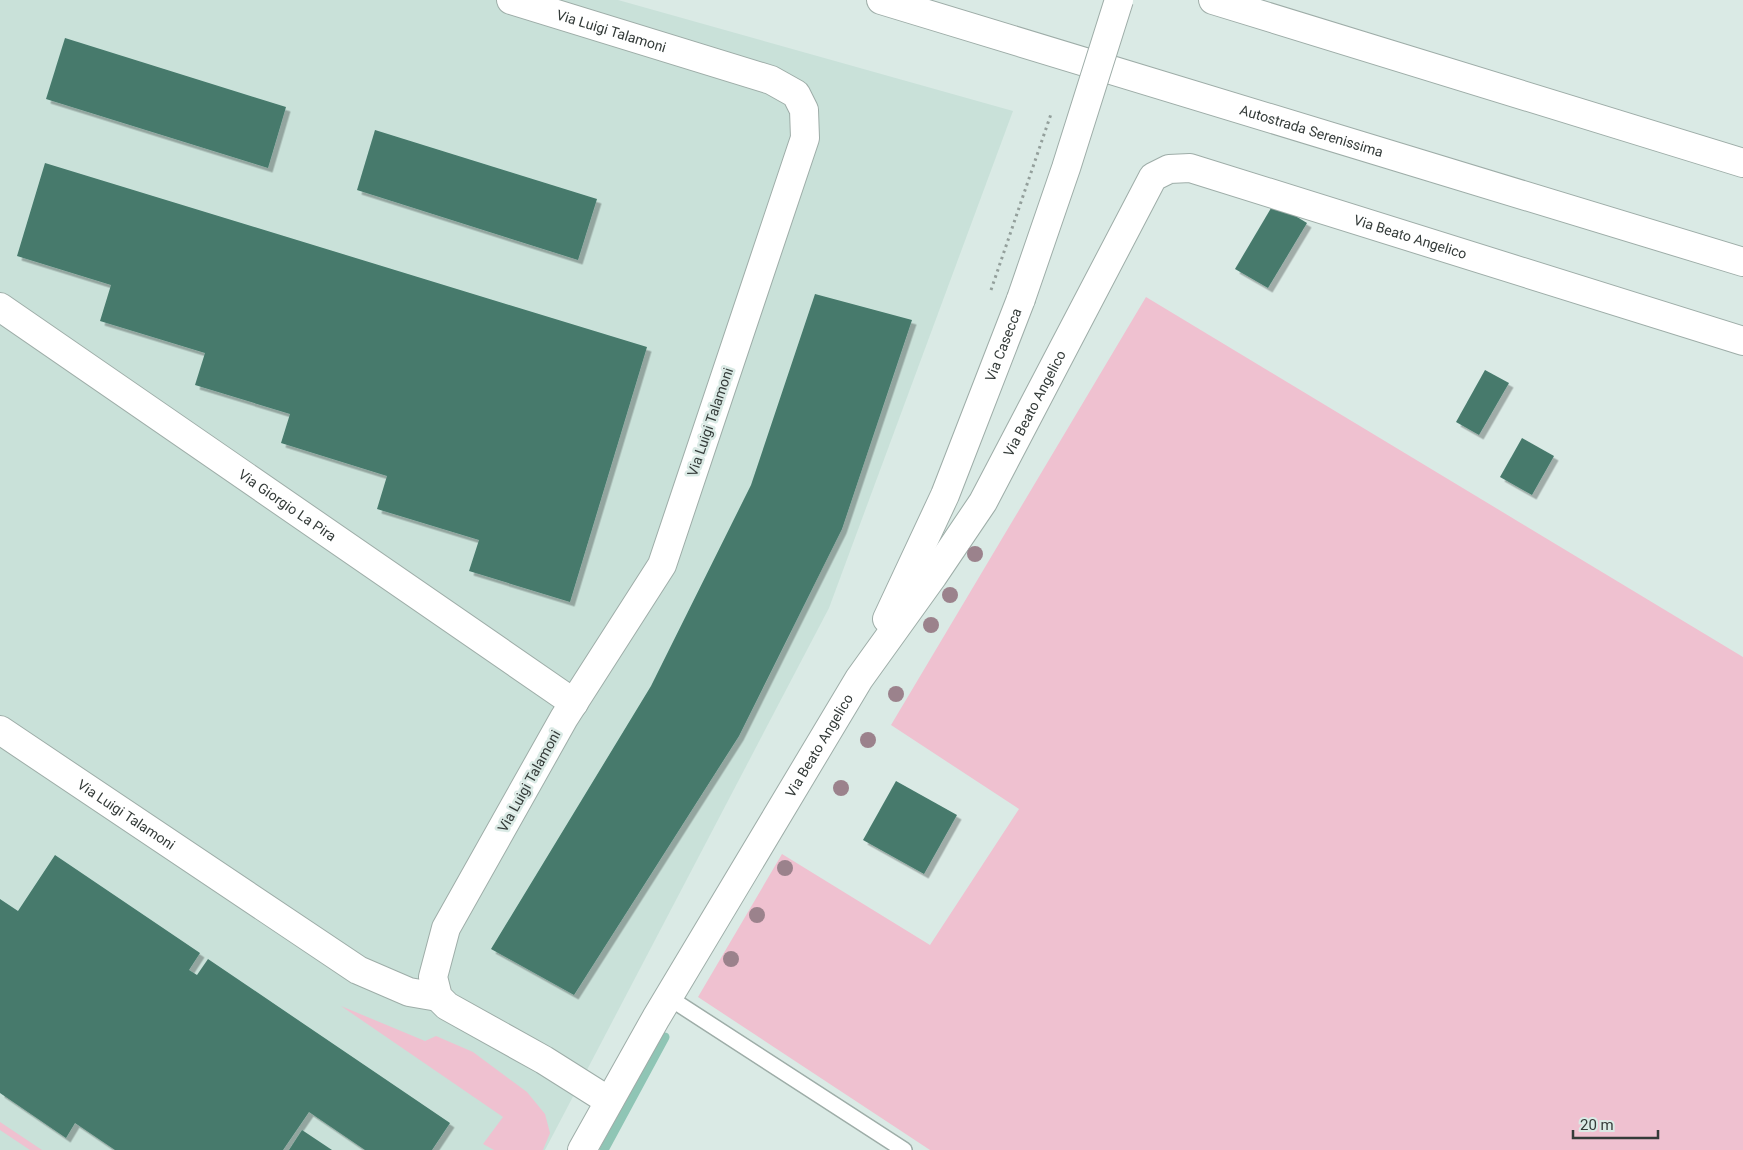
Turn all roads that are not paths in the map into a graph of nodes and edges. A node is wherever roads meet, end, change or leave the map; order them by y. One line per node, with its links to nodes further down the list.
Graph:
1 (511, 0): 10 (main road, Via Luigi Talamoni)
2 (881, 0): 6 (main road, Autostrada Serenissima)
3 (1119, 0): 9 (main road, Via Casecca, bridge)
4 (1213, 0): 5 (main road)
5 (1743, 163)
6 (1743, 262)
7 (0, 308): 10 (main road, Via Giorgio La Pira)
8 (1743, 341): 9 (main road, Via Beato Angelico)
9 (858, 679): 13 (main road, Via Beato Angelico)
10 (574, 703): 12 (main road, Via Luigi Talamoni)
11 (0, 730): 12 (main road, Via Luigi Talamoni)
12 (438, 997): 14 (main road, Via Luigi Talamoni)
13 (668, 997): 14 (main road, Via Beato Angelico); 16 (lane)
14 (609, 1101): 15 (main road, Via Beato Angelico)
15 (582, 1150)
16 (904, 1150)

